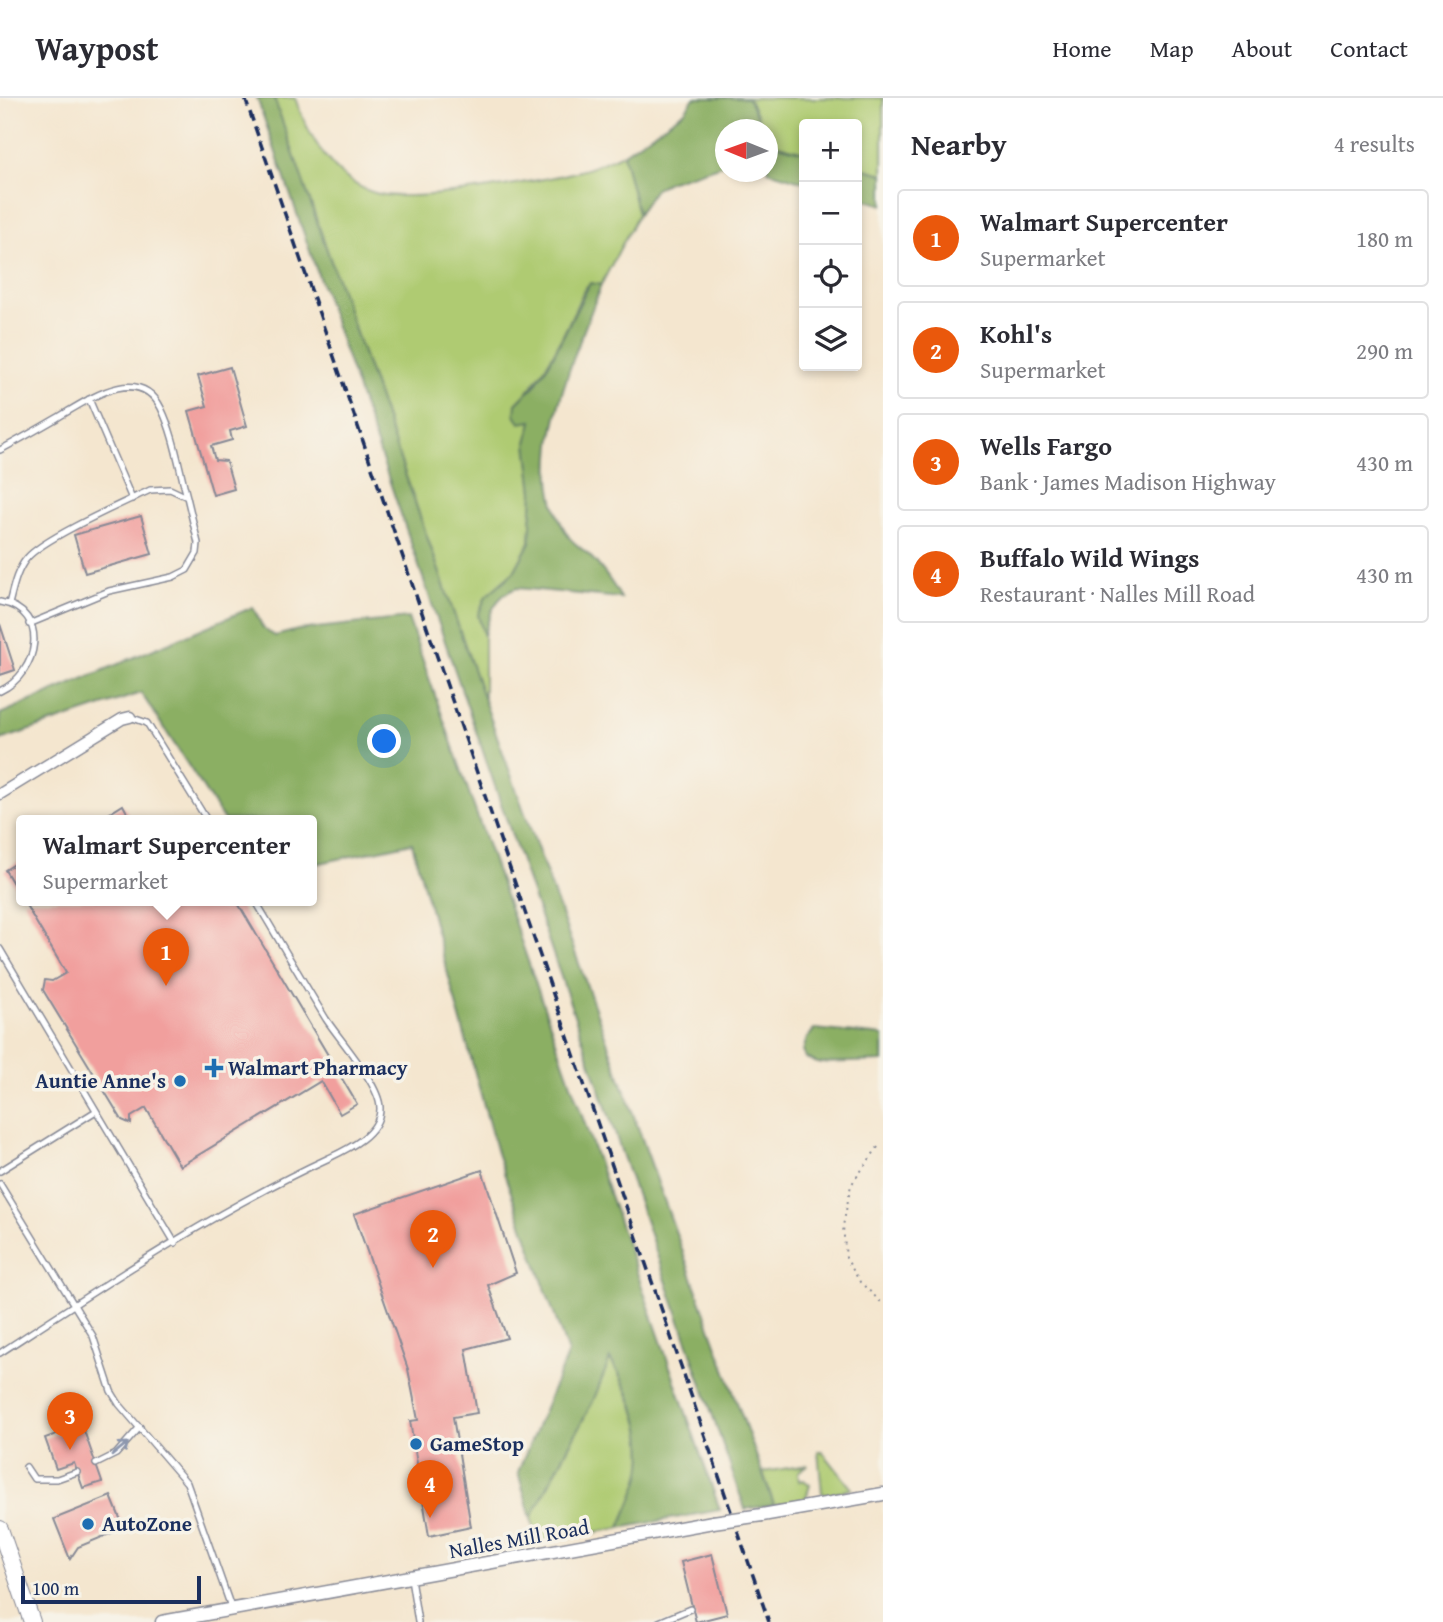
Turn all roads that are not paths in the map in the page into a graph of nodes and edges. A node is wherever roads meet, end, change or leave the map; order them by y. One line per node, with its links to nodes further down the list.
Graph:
1 (89, 399): 2 (lane); 3 (lane); 4 (lane)
2 (0, 450)
3 (187, 497): 4 (lane); 7 (lane)
4 (132, 499): 6 (lane)
5 (0, 602): 6 (lane)
6 (9, 604): 7 (lane)
7 (29, 624): 8 (lane)
8 (0, 691)
9 (130, 717): 10 (street); 11 (lane)
10 (0, 794)
11 (204, 815)
12 (259, 906): 17 (lane)
13 (0, 949): 14 (lane)
14 (96, 1111): 15 (lane); 17 (lane)
15 (0, 1171)
16 (0, 1184): 18 (lane)
17 (175, 1244): 18 (lane)
18 (72, 1303): 19 (lane); 20 (lane)
19 (0, 1353)
20 (140, 1427): 21 (lane, one-way to 20); 28 (lane)
21 (96, 1464)
22 (26, 1467): 23 (lane)
23 (77, 1472)
24 (883, 1494): 26 (street, Nalles Mill Road, bridge)
25 (0, 1529): 29 (main road)
26 (411, 1578): 28 (street, Nalles Mill Road); 31 (lane)
27 (690, 1609): 32 (lane)
28 (231, 1614): 30 (street, Nalles Mill Road)
29 (32, 1622)
30 (162, 1622)
31 (418, 1622)
32 (659, 1622)

